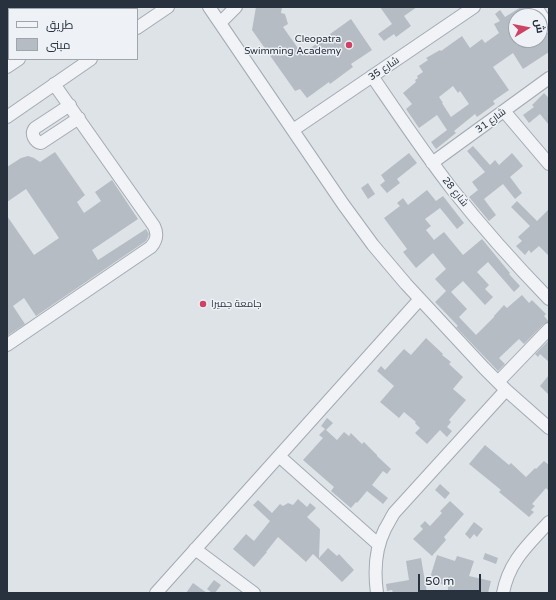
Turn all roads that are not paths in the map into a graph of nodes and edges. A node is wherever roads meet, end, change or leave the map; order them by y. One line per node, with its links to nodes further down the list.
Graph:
1 (168, 7): 8 (street)
2 (209, 7): 6 (street)
3 (236, 7): 6 (street)
4 (474, 7): 12 (street, شارع 35)
5 (536, 7): 7 (street)
6 (220, 23): 19 (street)
7 (549, 26)
8 (138, 27)
9 (18, 60): 11 (street)
10 (90, 60): 14 (street)
11 (7, 67)
12 (372, 76): 19 (street, شارع 35); 20 (street, شارع 28)
13 (549, 78): 16 (street, شارع 31)
14 (54, 84): 15 (street); 17 (street)
15 (70, 105): 18 (street); 18 (street)
16 (504, 111): 20 (street, شارع 31); 21 (street)
17 (7, 117)
18 (79, 118): 25 (street)
19 (293, 130): 22 (street)
20 (432, 163): 23 (street, شارع 28)
21 (549, 164)
22 (420, 299): 26 (street); 28 (street)
23 (549, 299)
24 (549, 330): 26 (street)
25 (7, 344)
26 (502, 386): 27 (street); 30 (street)
27 (549, 428)
28 (279, 456): 30 (street); 31 (street)
29 (549, 522): 35 (street)
30 (379, 546): 34 (street)
31 (195, 549): 32 (street); 33 (street)
32 (156, 593)
33 (254, 593)
34 (377, 593)
35 (503, 593)

